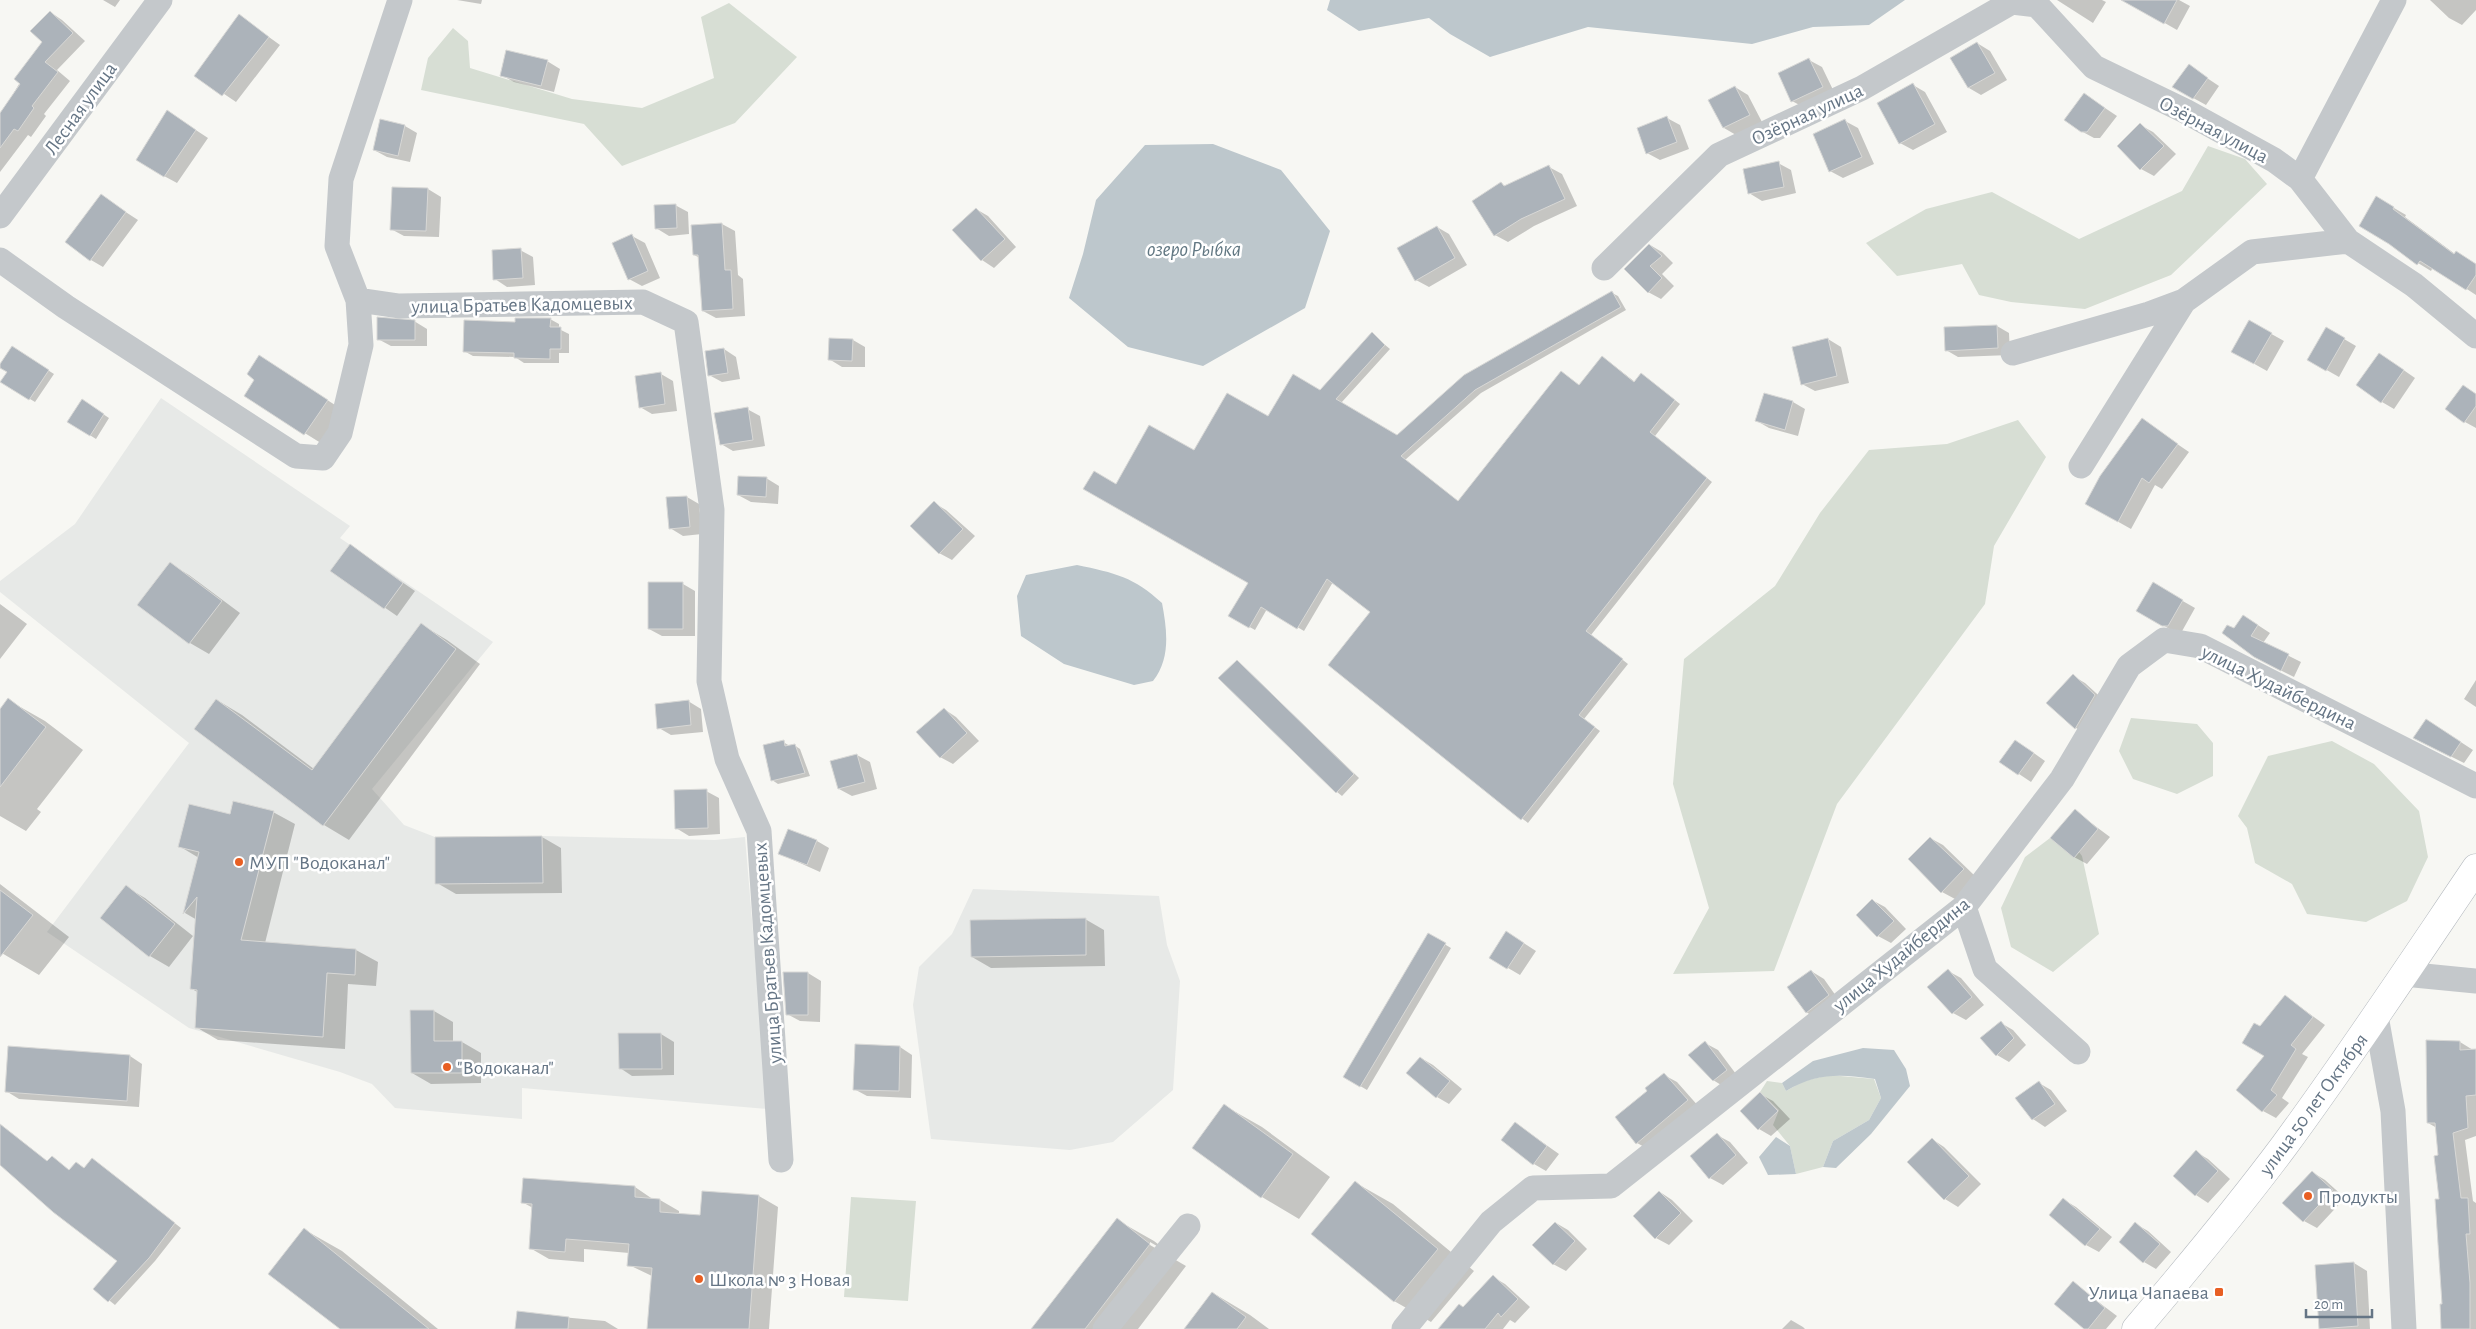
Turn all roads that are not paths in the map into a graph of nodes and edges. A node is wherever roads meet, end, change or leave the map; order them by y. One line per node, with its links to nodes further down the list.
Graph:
1 (160, 0): 6 (street, Лесная улица)
2 (400, 0): 10 (street)
3 (2394, 0): 5 (street)
4 (2038, 2): 5 (street, Озёрная улица); 9 (street, Озёрная улица)
5 (2300, 179): 7 (street, Озёрная улица)
6 (0, 216)
7 (2348, 241): 11 (street); 12 (street, Озёрная улица)
8 (0, 260): 10 (street)
9 (1604, 268)
10 (358, 300): 22 (street, улица Братьев Кадомцевых)
11 (2184, 301): 13 (street); 14 (street)
12 (2476, 336)
13 (2013, 352)
14 (2081, 466)
15 (2476, 786): 17 (street, улица Худайбердина)
16 (2476, 868): 18 (main road, улица 50 лет Октября)
17 (1964, 907): 21 (street); 25 (street, улица Худайбердина)
18 (2404, 974): 19 (street); 20 (main road, улица 50 лет Октября)
19 (2476, 982)
20 (2376, 1016): 26 (main road, улица 50 лет Октября); 27 (street)
21 (2078, 1052)
22 (781, 1160)
23 (1188, 1226): 24 (street)
24 (1105, 1329)
25 (1404, 1329)
26 (2136, 1329)
27 (2404, 1329)

